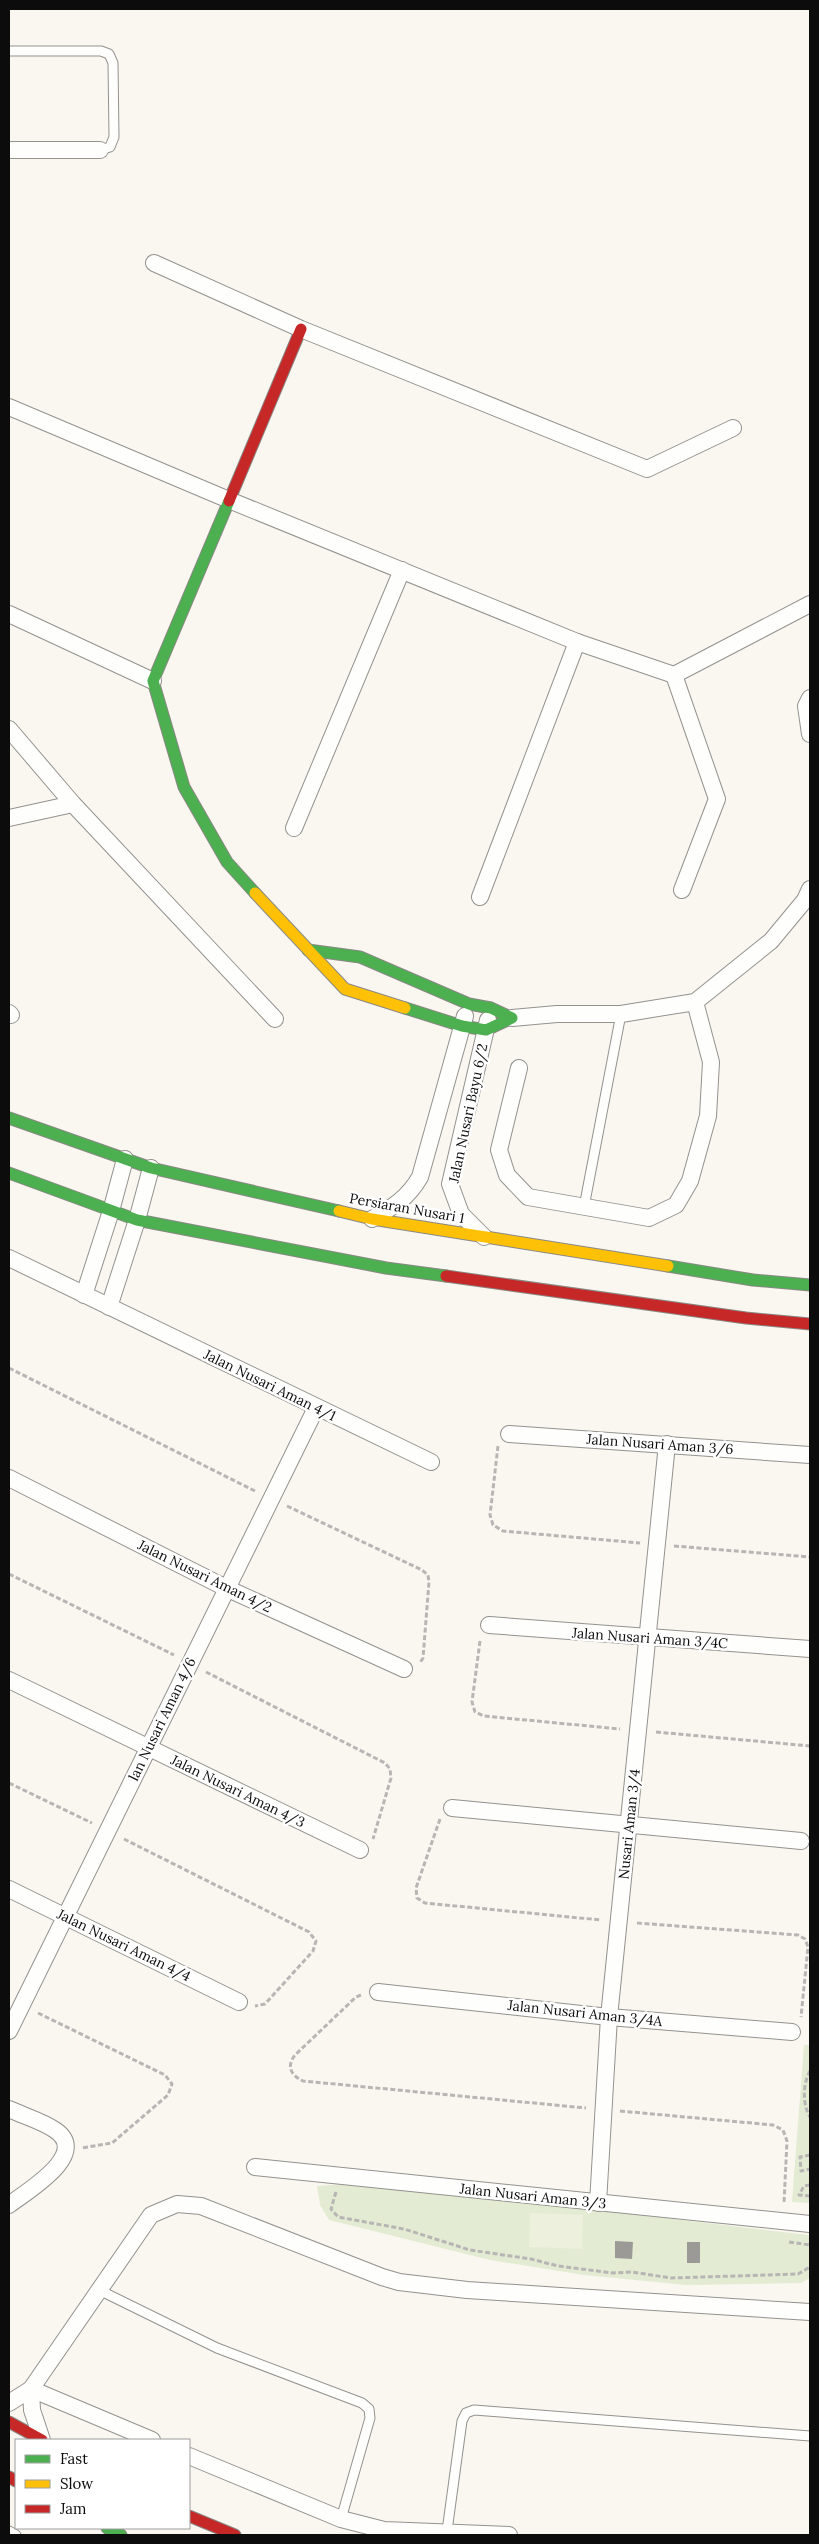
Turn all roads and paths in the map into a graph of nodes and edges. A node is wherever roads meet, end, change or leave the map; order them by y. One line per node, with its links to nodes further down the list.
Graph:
1 (9, 51): 3 (lane)
2 (9, 150): 3 (street)
3 (100, 150)
4 (154, 263): 5 (street)
5 (301, 328): 7 (street); 8 (main road)
6 (9, 406): 8 (street)
7 (733, 428)
8 (229, 500): 9 (street); 14 (main road)
9 (402, 570): 12 (street); 20 (street)
10 (810, 604): 13 (street)
11 (9, 614): 14 (street)
12 (577, 642): 13 (street); 23 (street)
13 (674, 674): 22 (street)
14 (153, 681): 24 (main road)
15 (810, 698): 17 (street)
16 (9, 729): 18 (street)
17 (810, 734)
18 (73, 804): 19 (street); 30 (street)
19 (9, 818)
20 (294, 828)
21 (810, 889): 25 (street)
22 (682, 890)
23 (480, 897)
24 (308, 950): 26 (main road); 31 (main road)
25 (695, 1002): 28 (street); 38 (street)
26 (469, 1004): 27 (main road); 31 (street, Jalan Nusari Bayu 6/2)
27 (491, 1008): 29 (main road); 32 (street, Jalan Nusari Bayu 6/2)
28 (621, 1014): 29 (street); 38 (lane)
29 (512, 1018): 32 (main road)
30 (275, 1019)
31 (462, 1026): 32 (main road); 40 (street, Jalan Nusari Bayu 6/2)
32 (486, 1030): 42 (street, Jalan Nusari Bayu 6/2)
33 (519, 1068): 38 (street)
34 (9, 1118): 35 (main road, Persiaran Nusari 1)
35 (124, 1159): 36 (main road, Persiaran Nusari 1); 39 (street)
36 (151, 1168): 40 (main road, Persiaran Nusari 1); 41 (street)
37 (9, 1173): 39 (main road)
38 (584, 1207)
39 (111, 1211): 41 (main road); 45 (street)
40 (372, 1219): 42 (main road, Persiaran Nusari 1)
41 (137, 1220): 46 (street); 47 (main road)
42 (484, 1237): 44 (main road, Persiaran Nusari 1)
43 (9, 1258): 45 (street)
44 (810, 1285)
45 (84, 1295): 46 (street, Jalan Nusari Aman 4/1)
46 (109, 1307): 48 (street, Jalan Nusari Aman 4/1)
47 (810, 1324)
48 (316, 1408): 52 (street, Jalan Nusari Aman 4/1); 57 (street, lan Nusari Aman 4/6)
49 (509, 1434): 50 (street, Jalan Nusari Aman 3/6); 54 (path)
50 (667, 1444): 51 (street, Jalan Nusari Aman 3/6); 54 (street, Nusari Aman 3/4)
51 (810, 1455)
52 (431, 1462)
53 (9, 1478): 57 (street, Jalan Nusari Aman 4/2)
54 (656, 1545): 55 (path); 59 (street, Nusari Aman 3/4)
55 (810, 1557)
56 (9, 1574): 61 (path)
57 (226, 1588): 61 (street, lan Nusari Aman 4/6); 62 (street, Jalan Nusari Aman 4/2)
58 (489, 1625): 59 (street, Jalan Nusari Aman 3/4C); 64 (path)
59 (646, 1638): 60 (street, Jalan Nusari Aman 3/4C); 64 (street, Nusari Aman 3/4)
60 (810, 1649)
61 (190, 1663): 66 (street, lan Nusari Aman 4/6); 72 (path)
62 (404, 1669)
63 (9, 1680): 66 (street, Jalan Nusari Aman 4/3)
64 (638, 1730): 65 (path); 69 (street, Nusari Aman 3/4)
65 (810, 1746)
66 (148, 1747): 70 (street, lan Nusari Aman 4/6); 72 (street, Jalan Nusari Aman 4/3)
67 (9, 1783): 70 (path)
68 (452, 1808): 69 (street); 75 (path)
69 (629, 1824): 71 (street); 75 (street, Nusari Aman 3/4)
70 (107, 1830): 74 (street, lan Nusari Aman 4/6); 77 (path)
71 (801, 1841)
72 (360, 1850)
73 (9, 1889): 74 (street, Jalan Nusari Aman 4/4)
74 (65, 1916): 77 (street, Jalan Nusari Aman 4/4); 78 (street, lan Nusari Aman 4/6)
75 (619, 1922): 79 (street, Nusari Aman 3/4); 81 (path)
76 (378, 1992): 79 (street, Jalan Nusari Aman 3/4A); 84 (path)
77 (239, 2002)
78 (22, 2005): 80 (street, lan Nusari Aman 4/6); 86 (path)
79 (609, 2017): 81 (street, Jalan Nusari Aman 3/4A); 84 (street, Nusari Aman 3/4)
80 (9, 2031)
81 (792, 2032)
82 (810, 2071): 85 (path)
83 (9, 2109): 86 (street)
84 (603, 2110): 93 (street, Nusari Aman 3/4); 95 (path)
85 (810, 2116)
86 (67, 2147): 94 (street)
87 (810, 2155): 89 (path)
88 (256, 2167): 93 (street, Jalan Nusari Aman 3/3)
89 (810, 2169)
90 (810, 2185): 92 (path)
91 (344, 2190): 97 (path)
92 (810, 2196)
93 (598, 2203): 95 (street, Jalan Nusari Aman 3/3)
94 (9, 2205)
95 (783, 2221): 96 (street, Jalan Nusari Aman 3/3)
96 (810, 2224)
97 (810, 2267)
98 (99, 2290): 99 (street); 100 (street); 109 (lane)
99 (810, 2312)
100 (31, 2389): 101 (street); 105 (street); 106 (street)
101 (9, 2402)
102 (9, 2422): 104 (main road)
103 (810, 2436): 112 (lane)
104 (40, 2439)
105 (42, 2439)
106 (150, 2439)
107 (190, 2456): 109 (street)
108 (190, 2516): 115 (main road)
109 (341, 2519): 112 (street)
110 (109, 2529): 114 (main road)
111 (9, 2531): 113 (lane)
112 (447, 2531): 116 (street)
113 (16, 2535)
114 (121, 2535)
115 (235, 2535)
116 (509, 2535)

